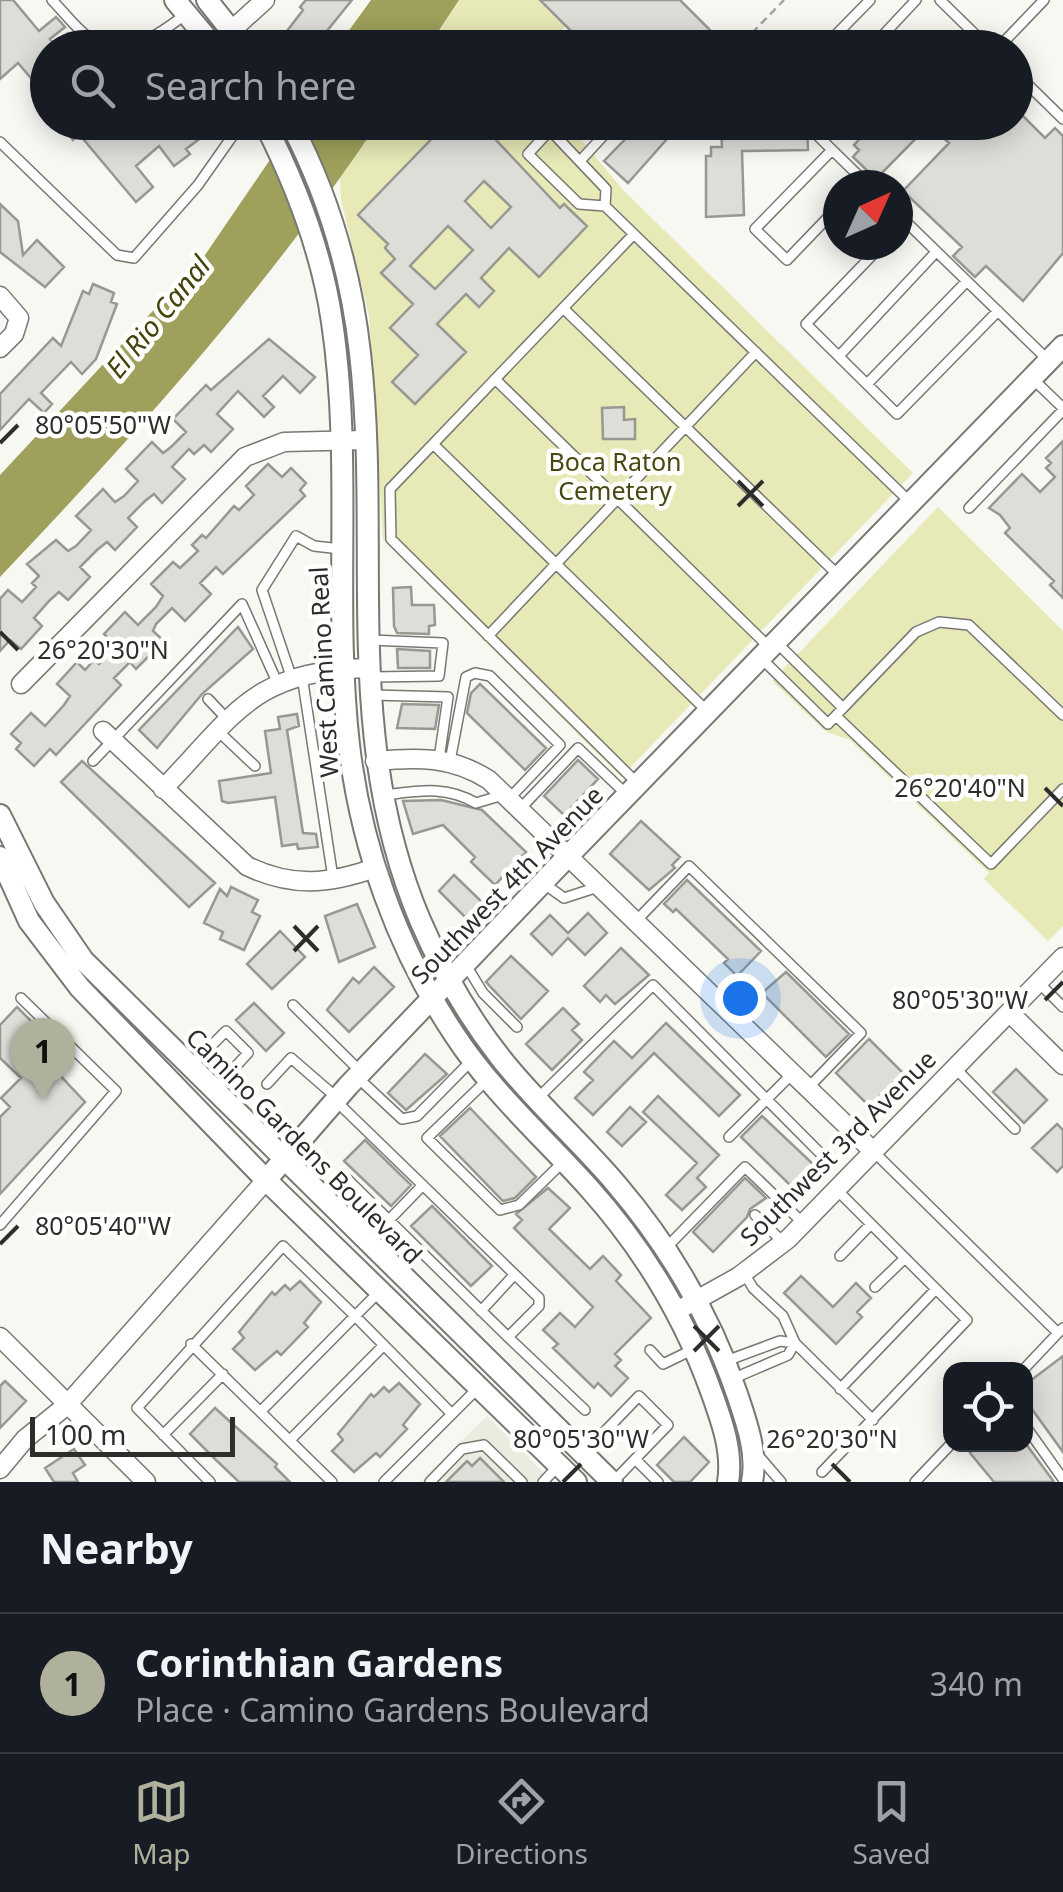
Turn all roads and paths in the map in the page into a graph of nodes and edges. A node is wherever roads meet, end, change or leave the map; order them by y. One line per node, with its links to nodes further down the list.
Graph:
1 (52, 0): 10 (lane)
2 (207, 0): 13 (street)
3 (265, 0): 14 (street)
4 (784, 0): 15 (path)
5 (870, 0): 16 (lane)
6 (916, 0): 17 (lane)
7 (940, 0): 18 (lane)
8 (1044, 0): 19 (lane)
9 (181, 6): 11 (lane); 12 (street)
10 (82, 30)
11 (160, 30)
12 (200, 30)
13 (232, 30)
14 (245, 30)
15 (755, 30)
16 (841, 30)
17 (888, 30)
18 (971, 30)
19 (1015, 30)
20 (1033, 90): 21 (lane)
21 (1063, 119)
22 (229, 140): 29 (lane)
23 (273, 140): 52 (street, West Camino Real)
24 (297, 140): 53 (street, West Camino Real)
25 (541, 140): 33 (lane)
26 (560, 140): 31 (lane)
27 (599, 140): 31 (lane)
28 (822, 140): 30 (lane)
29 (0, 142)
30 (832, 150): 32 (lane); 34 (lane)
31 (580, 160): 33 (lane)
32 (851, 170)
33 (605, 206): 36 (lane)
34 (823, 223)
35 (913, 232): 37 (lane)
36 (634, 234): 41 (lane); 44 (lane)
37 (936, 252): 39 (lane); 46 (lane)
38 (868, 260): 46 (lane)
39 (967, 281): 42 (lane); 49 (lane)
40 (0, 296): 43 (street)
41 (563, 308): 48 (lane); 51 (lane)
42 (998, 312): 45 (lane); 49 (lane)
43 (0, 348)
44 (756, 352): 51 (lane); 56 (lane)
45 (1056, 353): 47 (street, Southwest 4th Avenue)
46 (838, 356): 49 (lane)
47 (1032, 378): 50 (lane); 56 (street, Southwest 4th Avenue)
48 (495, 379): 54 (lane); 55 (lane)
49 (867, 384)
50 (1063, 409): 57 (lane)
51 (686, 427): 55 (lane); 60 (lane)
52 (340, 440): 53 (street); 58 (street, West Camino Real); 67 (street)
53 (364, 440): 62 (street, West Camino Real)
54 (433, 444): 59 (lane); 61 (lane)
55 (618, 498): 59 (lane); 63 (lane)
56 (912, 503): 60 (street, Southwest 4th Avenue)
57 (969, 508)
58 (342, 550): 64 (street, West Camino Real); 65 (lane)
59 (556, 564): 61 (lane); 70 (lane)
60 (840, 577): 63 (street, Southwest 4th Avenue)
61 (488, 636): 80 (lane)
62 (367, 640): 66 (street, West Camino Real); 66 (lane)
63 (770, 650): 69 (lane); 69 (lane); 70 (street, Southwest 4th Avenue)
64 (344, 669): 65 (street); 66 (street); 86 (street, West Camino Real)
65 (290, 677): 72 (street); 73 (lane); 87 (lane)
66 (368, 680): 74 (lane); 76 (street, West Camino Real)
67 (21, 684)
68 (208, 699): 72 (lane)
69 (840, 712): 71 (lane); 79 (lane)
70 (709, 713): 80 (street, Southwest 4th Avenue)
71 (1063, 715)
72 (224, 726): 77 (lane); 78 (street)
73 (108, 735): 75 (lane); 78 (street)
74 (445, 760): 76 (street); 82 (street); 82 (lane)
75 (93, 761)
76 (375, 761): 81 (street, West Camino Real)
77 (255, 766)
78 (164, 789): 87 (street)
79 (1063, 790)
80 (634, 791): 82 (lane); 84 (street, Southwest 4th Avenue)
81 (381, 796): 82 (lane); 93 (street, West Camino Real)
82 (512, 801): 84 (street)
83 (0, 815): 97 (street, Camino Gardens Boulevard)
84 (569, 855): 88 (street, Southwest 4th Avenue); 89 (street)
85 (0, 857): 97 (street, Camino Gardens Boulevard)
86 (375, 868): 87 (street); 96 (street, West Camino Real)
87 (334, 881)
88 (543, 883): 89 (lane); 92 (street, Southwest 4th Avenue)
89 (600, 886): 90 (street)
90 (636, 920): 105 (street); 110 (lane)
91 (1063, 957): 94 (street, Southwest 3rd Avenue)
92 (466, 965): 93 (street, Southwest 4th Avenue); 101 (lane)
93 (450, 981): 96 (street, Southwest 4th Avenue); 112 (street, West Camino Real)
94 (1038, 982): 99 (lane); 100 (street, Southwest 3rd Avenue)
95 (21, 998): 128 (lane)
96 (433, 1000): 103 (street, West Camino Real); 106 (street, Southwest 4th Avenue)
97 (112, 1005): 108 (street, Camino Gardens Boulevard)
98 (293, 1005): 106 (lane)
99 (1063, 1007)
100 (1009, 1012): 102 (street); 104 (street, Southwest 3rd Avenue)
101 (517, 1027)
102 (1059, 1054)
103 (472, 1060): 106 (lane); 107 (street, West Camino Real)
104 (955, 1068): 114 (lane); 116 (street, Southwest 3rd Avenue)
105 (794, 1072): 110 (street); 113 (lane)
106 (360, 1075): 111 (street, Southwest 4th Avenue)
107 (487, 1080): 119 (street, West Camino Real); 119 (lane)
108 (197, 1083): 108 (lane); 118 (street, Camino Gardens Boulevard); 121 (street, Camino Gardens Boulevard)
109 (266, 1084): 111 (lane)
110 (809, 1088): 116 (street)
111 (337, 1100): 118 (street, Southwest 4th Avenue); 122 (lane)
112 (536, 1100): 113 (lane); 130 (street, West Camino Real)
113 (766, 1100): 115 (lane); 117 (lane)
114 (1015, 1129)
115 (729, 1136)
116 (874, 1152): 123 (street, Southwest 3rd Avenue); 142 (lane)
117 (820, 1153)
118 (283, 1162): 121 (street, Southwest 4th Avenue); 156 (street, Camino Gardens Boulevard)
119 (563, 1162): 140 (street, West Camino Real)
120 (342, 1174): 125 (lane)
121 (266, 1180): 137 (street, Camino Gardens Boulevard); 155 (street, Southwest 4th Avenue)
122 (421, 1187): 125 (lane); 134 (lane)
123 (837, 1190): 126 (street, Southwest 3rd Avenue); 127 (lane)
124 (755, 1214): 129 (lane)
125 (389, 1220): 139 (lane)
126 (804, 1224): 129 (street, Southwest 3rd Avenue); 130 (lane)
127 (871, 1224): 131 (lane); 132 (lane)
128 (0, 1225)
129 (784, 1243): 133 (street, Southwest 3rd Avenue)
130 (665, 1249): 138 (street, West Camino Real)
131 (840, 1256)
132 (905, 1258): 135 (lane); 136 (lane)
133 (744, 1273): 138 (street, Southwest 3rd Avenue); 145 (lane)
134 (514, 1275): 139 (lane); 144 (lane)
135 (876, 1287)
136 (936, 1289): 154 (lane); 160 (lane)
137 (381, 1290): 141 (lane); 153 (street, Camino Gardens Boulevard)
138 (696, 1300): 140 (street, Southwest 3rd Avenue); 151 (street, West Camino Real)
139 (481, 1310): 144 (lane)
140 (675, 1312): 148 (street, West Camino Real)
141 (355, 1316): 146 (lane); 147 (lane); 158 (lane)
142 (1060, 1330): 150 (lane)
143 (0, 1337): 155 (street)
144 (508, 1337): 157 (lane)
145 (795, 1343): 151 (lane); 151 (lane); 154 (lane)
146 (192, 1344): 152 (lane); 162 (lane)
147 (384, 1345): 159 (lane); 164 (lane)
148 (694, 1349): 149 (lane); 184 (street, West Camino Real)
149 (650, 1350)
150 (1030, 1362)
151 (728, 1370): 165 (street, West Camino Real)
152 (222, 1374): 158 (lane); 162 (lane)
153 (479, 1387): 159 (lane); 161 (street, Camino Gardens Boulevard)
154 (840, 1389): 160 (lane)
155 (68, 1405): 170 (street, Southwest 4th Avenue); 174 (street)
156 (536, 1408): 161 (street); 167 (street, Camino Gardens Boulevard)
157 (585, 1410)
158 (261, 1412): 164 (lane)
159 (452, 1414): 177 (lane)
160 (872, 1420): 171 (lane)
161 (519, 1425): 169 (street, Camino Gardens Boulevard)
162 (163, 1435): 175 (lane)
163 (1033, 1436): 172 (lane)
164 (290, 1440): 176 (lane)
165 (751, 1447): 173 (street, West Camino Real); 185 (lane)
166 (943, 1451): 186 (lane)
167 (583, 1454): 168 (lane); 182 (street, Camino Gardens Boulevard)
168 (635, 1459): 182 (lane); 183 (lane)
169 (558, 1466): 180 (lane); 181 (street, Camino Gardens Boulevard)
170 (0, 1470)
171 (822, 1472)
172 (1063, 1479)
173 (753, 1480)
174 (146, 1482)
175 (210, 1482)
176 (332, 1482)
177 (384, 1482)
178 (430, 1482): 179 (lane)
179 (522, 1482)
180 (543, 1482)
181 (576, 1482)
182 (612, 1482)
183 (658, 1482)
184 (728, 1482)
185 (782, 1482)
186 (914, 1482)

